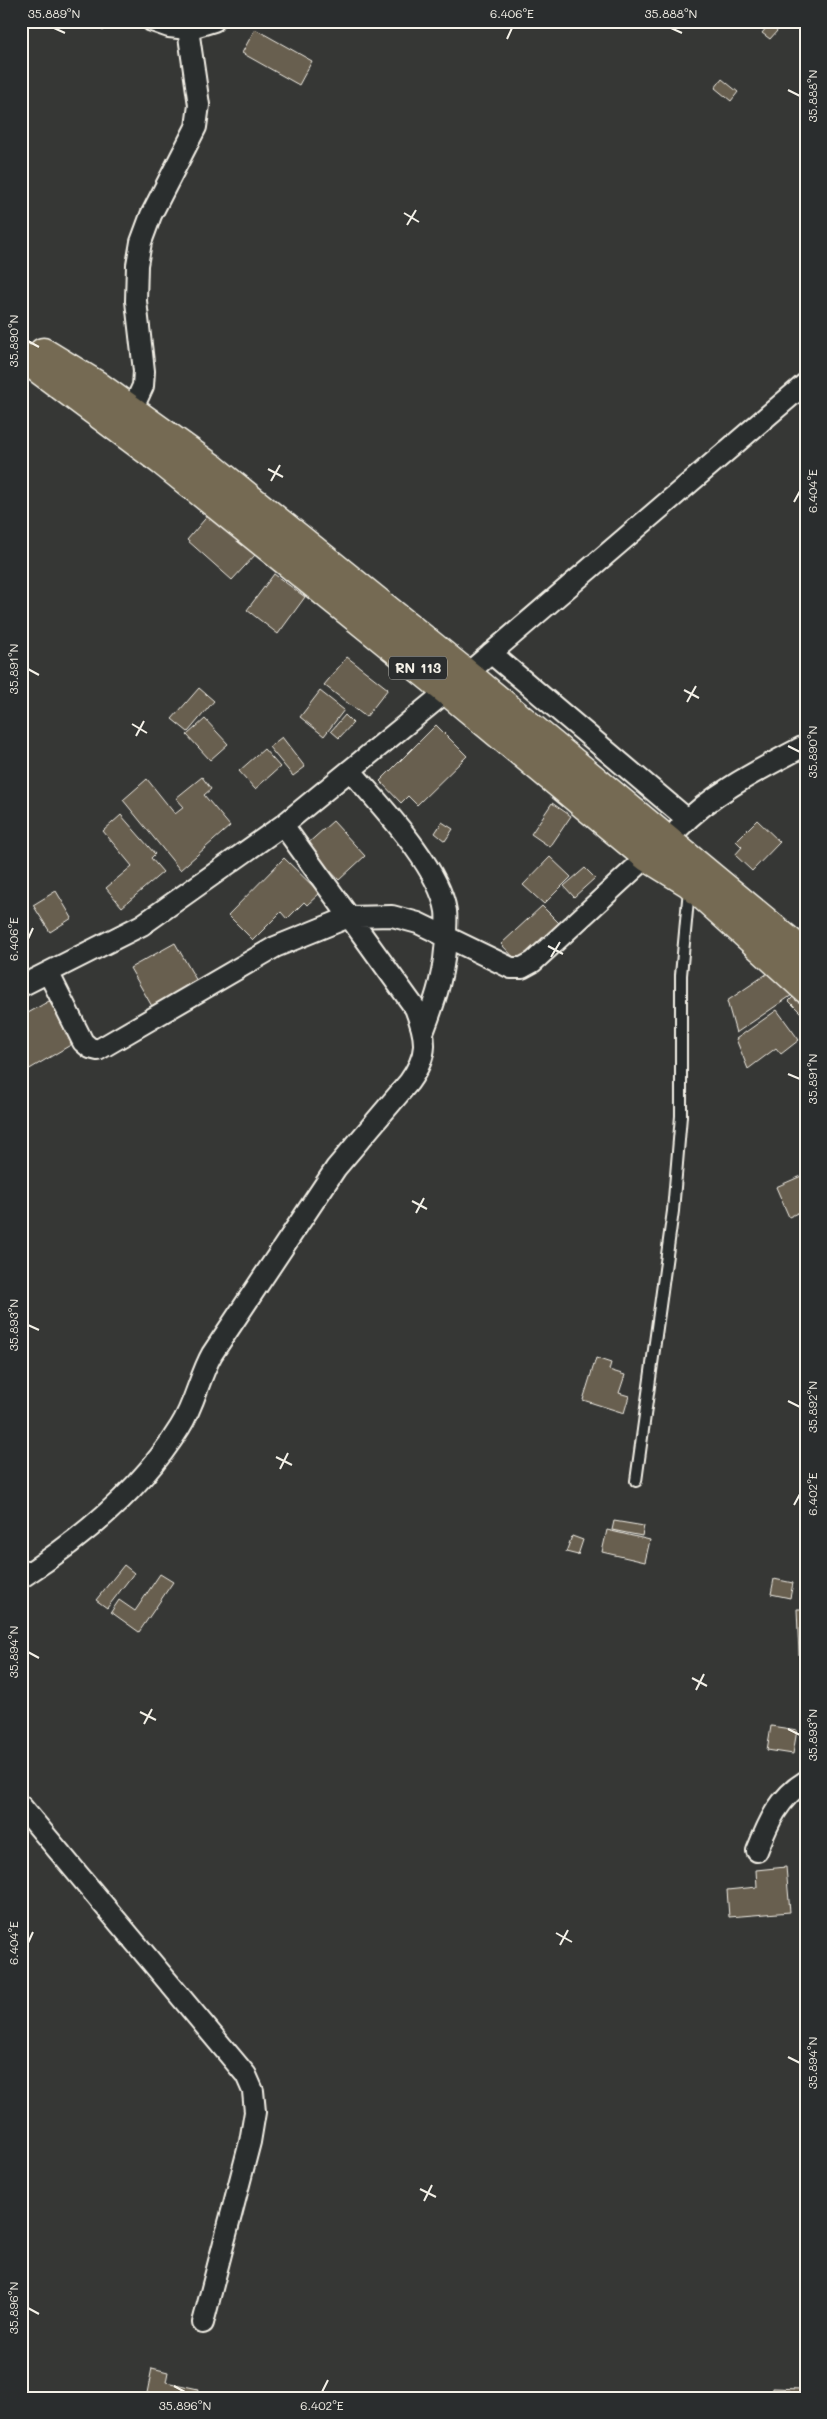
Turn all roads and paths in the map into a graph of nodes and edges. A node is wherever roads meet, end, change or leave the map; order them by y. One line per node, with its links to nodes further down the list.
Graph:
1 (152, 21): 3 (street)
2 (214, 21): 3 (street)
3 (188, 29): 7 (street)
4 (21, 339): 7 (main road, RN 113)
5 (21, 356): 7 (main road, RN 113)
6 (806, 383): 8 (street)
7 (127, 420): 9 (main road, RN 113)
8 (490, 653): 9 (street); 12 (street)
9 (457, 682): 11 (street); 14 (main road, RN 113); 15 (main road, RN 113)
10 (806, 745): 12 (street)
11 (350, 770): 13 (street); 18 (street)
12 (687, 819): 14 (street)
13 (283, 825): 17 (street); 20 (street)
14 (667, 840): 19 (main road, RN 113)
15 (647, 857): 16 (main road, RN 113); 18 (street)
16 (690, 882): 22 (main road, RN 113); 24 (lane)
17 (349, 917): 18 (street); 20 (street); 23 (street)
18 (446, 936): 23 (street)
19 (806, 955)
20 (49, 974): 21 (street)
21 (21, 986)
22 (806, 989)
23 (424, 1030): 25 (street)
24 (636, 1481)
25 (21, 1578)
26 (806, 1781): 28 (street)
27 (21, 1806): 29 (street)
28 (757, 1851)
29 (203, 2323)

